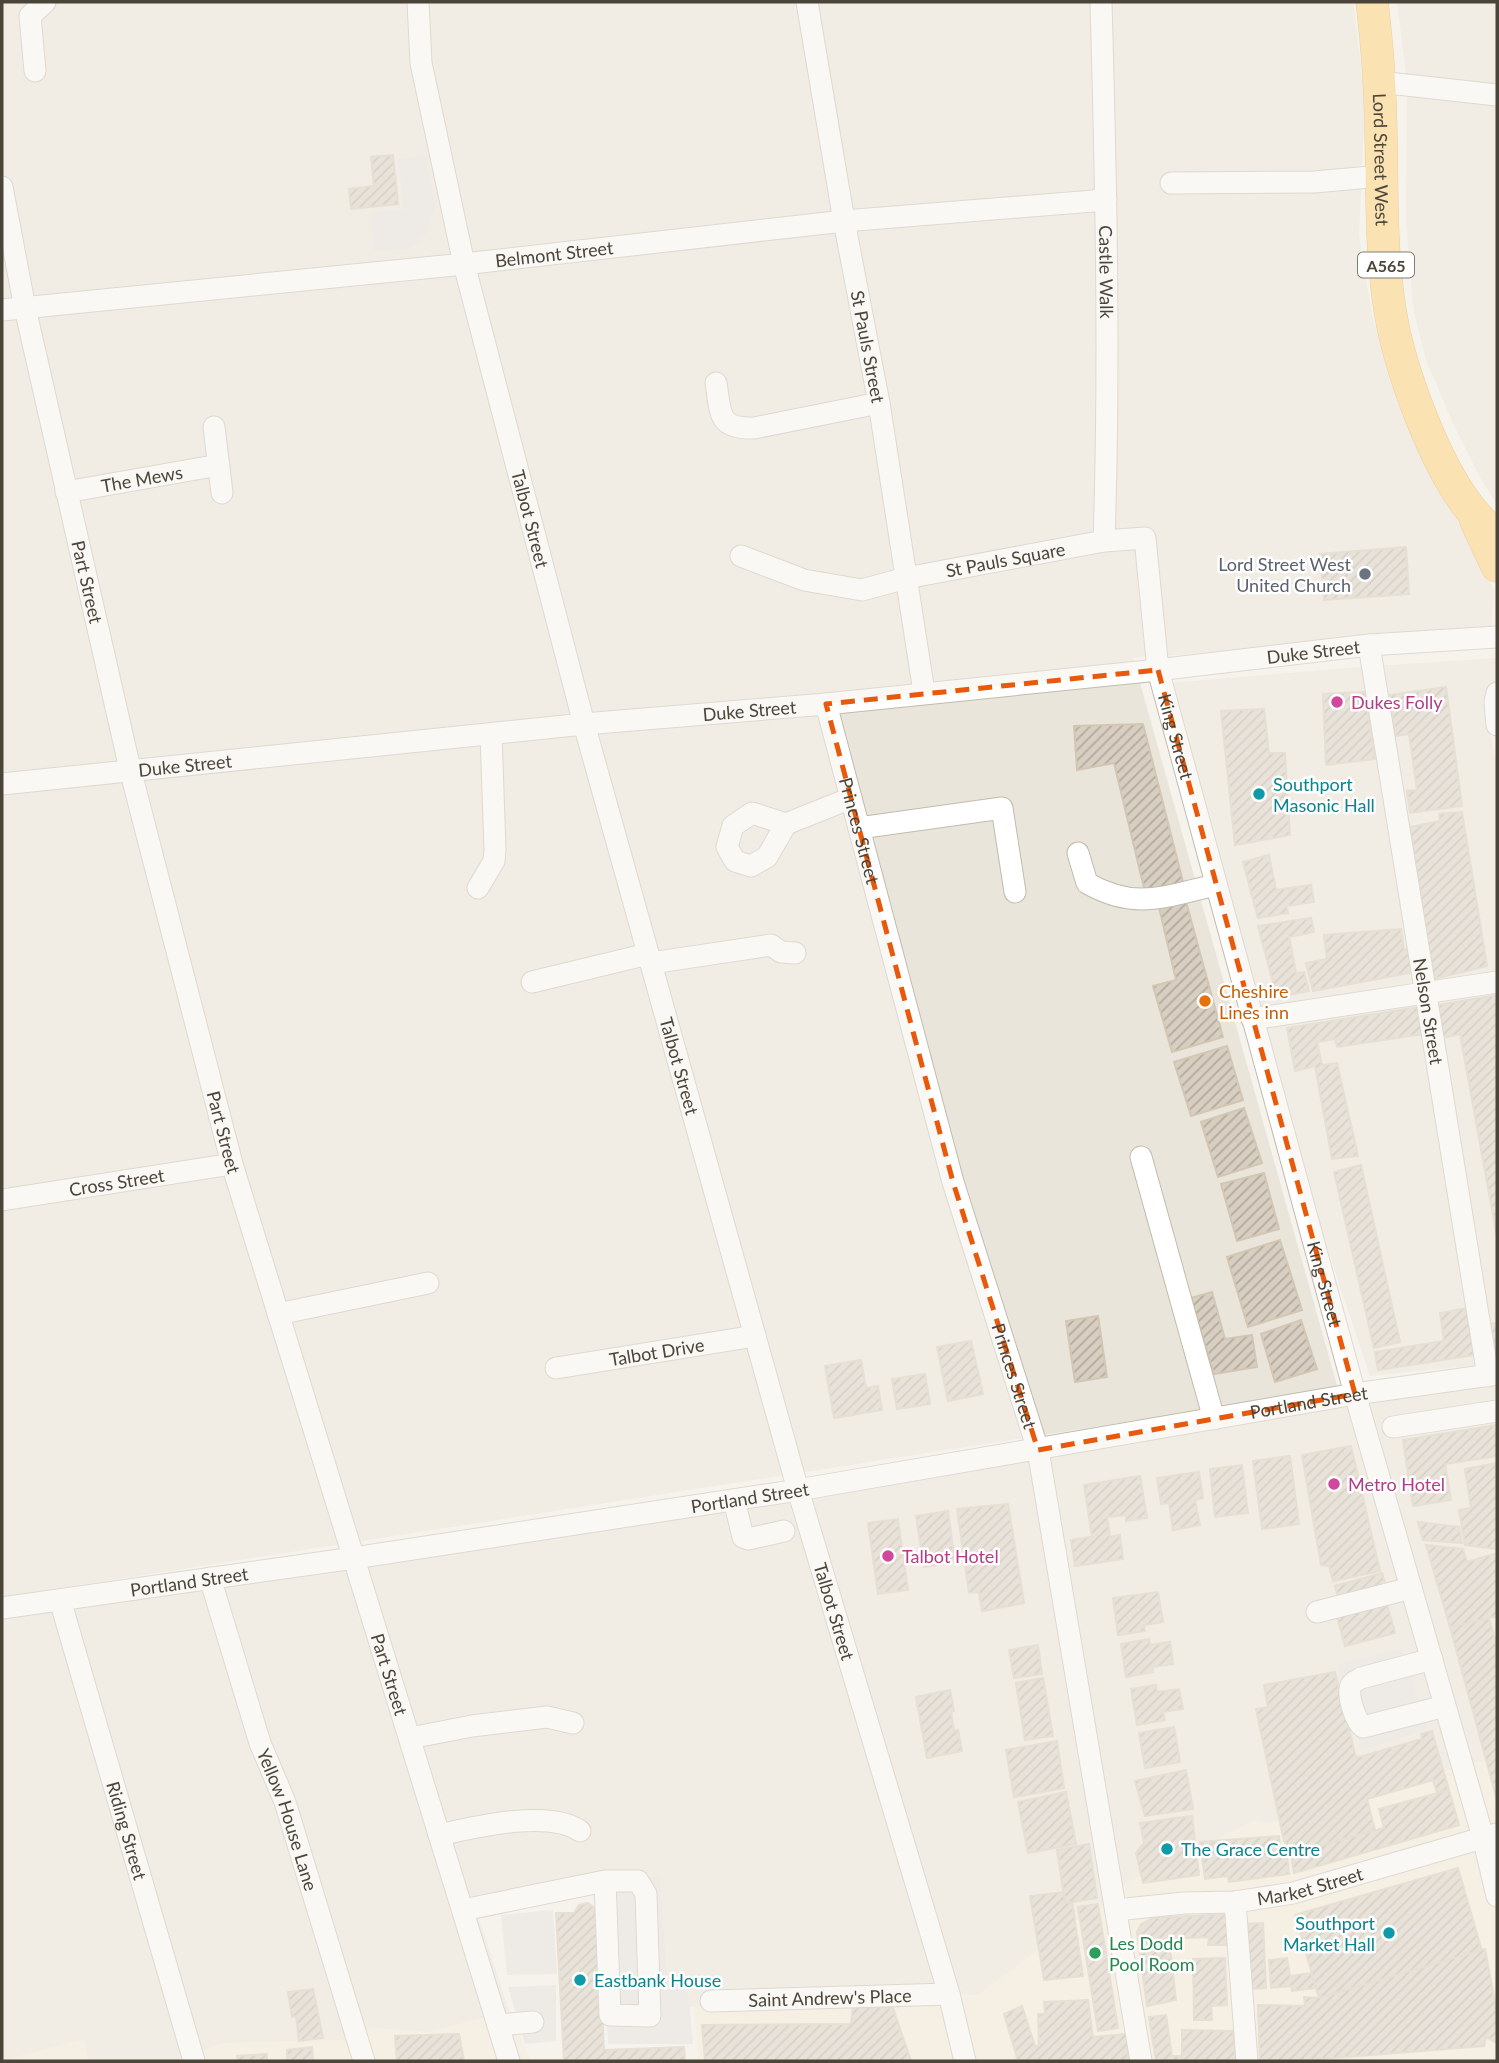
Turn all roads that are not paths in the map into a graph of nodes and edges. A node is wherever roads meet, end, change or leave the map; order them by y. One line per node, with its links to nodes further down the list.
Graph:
1 (45, 2): 6 (street)
2 (418, 2): 14 (street, Talbot Street)
3 (807, 2): 13 (street, St Pauls Street)
4 (1101, 2): 12 (street, Castle Walk)
5 (1372, 2): 7 (highway, Lord Street West / A565)
6 (35, 71)
7 (1380, 82): 8 (street); 9 (highway, Lord Street West / A565)
8 (1497, 95)
9 (1382, 176): 10 (street); 23 (highway, Lord Street West / A565)
10 (1171, 183)
11 (2, 187): 15 (street, Part Street)
12 (1106, 200): 13 (street, Belmont Street); 25 (street, Castle Walk)
13 (844, 221): 14 (street, Belmont Street); 18 (street, St Pauls Street)
14 (464, 264): 15 (street, Belmont Street); 35 (street, Talbot Street)
15 (24, 308): 16 (street, Belmont Street); 21 (street, Part Street)
16 (2, 310)
17 (716, 383): 18 (street)
18 (878, 403): 28 (street, St Pauls Street)
19 (214, 427): 20 (street)
20 (219, 465): 21 (street, The Mews); 22 (street)
21 (66, 492): 38 (street, Part Street)
22 (222, 493)
23 (1471, 510): 24 (highway, Lord Street West / A565); 27 (highway, Lord Street West / A565)
24 (1497, 538)
25 (1104, 541): 28 (street, St Pauls Square); 31 (street, St Pauls Square)
26 (741, 556): 28 (street, St Pauls Square)
27 (1497, 566)
28 (905, 578): 32 (street, St Pauls Street)
29 (1497, 637): 30 (street, Duke Street)
30 (1369, 645): 31 (street, Duke Street); 51 (street, Nelson Street)
31 (1158, 670): 32 (street, Duke Street); 44 (street, King Street)
32 (924, 692): 34 (street, Duke Street)
33 (1497, 693): 36 (street)
34 (826, 704): 35 (street, Duke Street); 40 (street, Princes Street)
35 (584, 724): 37 (street, Duke Street); 48 (street, Talbot Street)
36 (1497, 725)
37 (491, 734): 38 (street, Duke Street); 45 (street)
38 (130, 769): 39 (street, Duke Street); 54 (street, Part Street)
39 (2, 784)
40 (852, 798): 41 (street); 42 (street, Princes Street)
41 (786, 824)
42 (859, 828): 46 (street); 65 (street, Princes Street)
43 (1078, 853): 44 (street)
44 (1216, 885): 52 (street, King Street)
45 (478, 888)
46 (1014, 892)
47 (794, 953): 48 (street)
48 (650, 958): 49 (street); 58 (street, Talbot Street)
49 (532, 982)
50 (1497, 982): 51 (street)
51 (1424, 993): 52 (street); 60 (street, Nelson Street)
52 (1252, 1019): 61 (street, King Street)
53 (1141, 1157): 63 (street)
54 (232, 1164): 55 (street, Cross Street); 57 (street, Part Street)
55 (2, 1200)
56 (429, 1283): 57 (street)
57 (278, 1314): 69 (street, Part Street)
58 (755, 1336): 59 (street, Talbot Drive); 66 (street, Talbot Street)
59 (556, 1368)
60 (1493, 1375): 61 (street, Portland Street)
61 (1355, 1394): 63 (street, Portland Street); 71 (street, King Street)
62 (1497, 1412): 64 (street)
63 (1214, 1419): 65 (street, Portland Street)
64 (1393, 1426)
65 (1038, 1450): 66 (street, Portland Street); 86 (street, Princes Street)
66 (799, 1490): 67 (street, Portland Street); 87 (street, Talbot Street)
67 (734, 1500): 68 (street); 69 (street, Portland Street)
68 (784, 1531)
69 (354, 1558): 70 (street, Portland Street); 78 (street, Part Street)
70 (210, 1578): 72 (street, Portland Street); 92 (street, Yellow House Lane)
71 (1411, 1588): 74 (street); 75 (street, King Street)
72 (60, 1600): 73 (street, Portland Street); 91 (street, Riding Street)
73 (2, 1608)
74 (1317, 1612)
75 (1432, 1659): 76 (street, King Street); 76 (street)
76 (1445, 1706): 81 (street, King Street)
77 (573, 1723): 78 (street)
78 (410, 1738): 80 (street, Part Street)
79 (580, 1831): 80 (street)
80 (439, 1835): 85 (street, Part Street)
81 (1490, 1835): 83 (street, King Street); 84 (street, Market Street)
82 (605, 1881): 82 (street); 85 (street)
83 (1497, 1896)
84 (1236, 1902): 86 (street, Market Street); 96 (street)
85 (463, 1910): 90 (street, Part Street)
86 (1116, 1910): 95 (street, Princes Street)
87 (949, 1994): 88 (street, Saint Andrew's Place); 94 (street, Talbot Street)
88 (710, 2001)
89 (533, 2022): 90 (street)
90 (498, 2025): 93 (street, Part Street)
91 (194, 2061)
92 (365, 2061)
93 (509, 2061)
94 (965, 2061)
95 (1141, 2061)
96 (1247, 2061)

